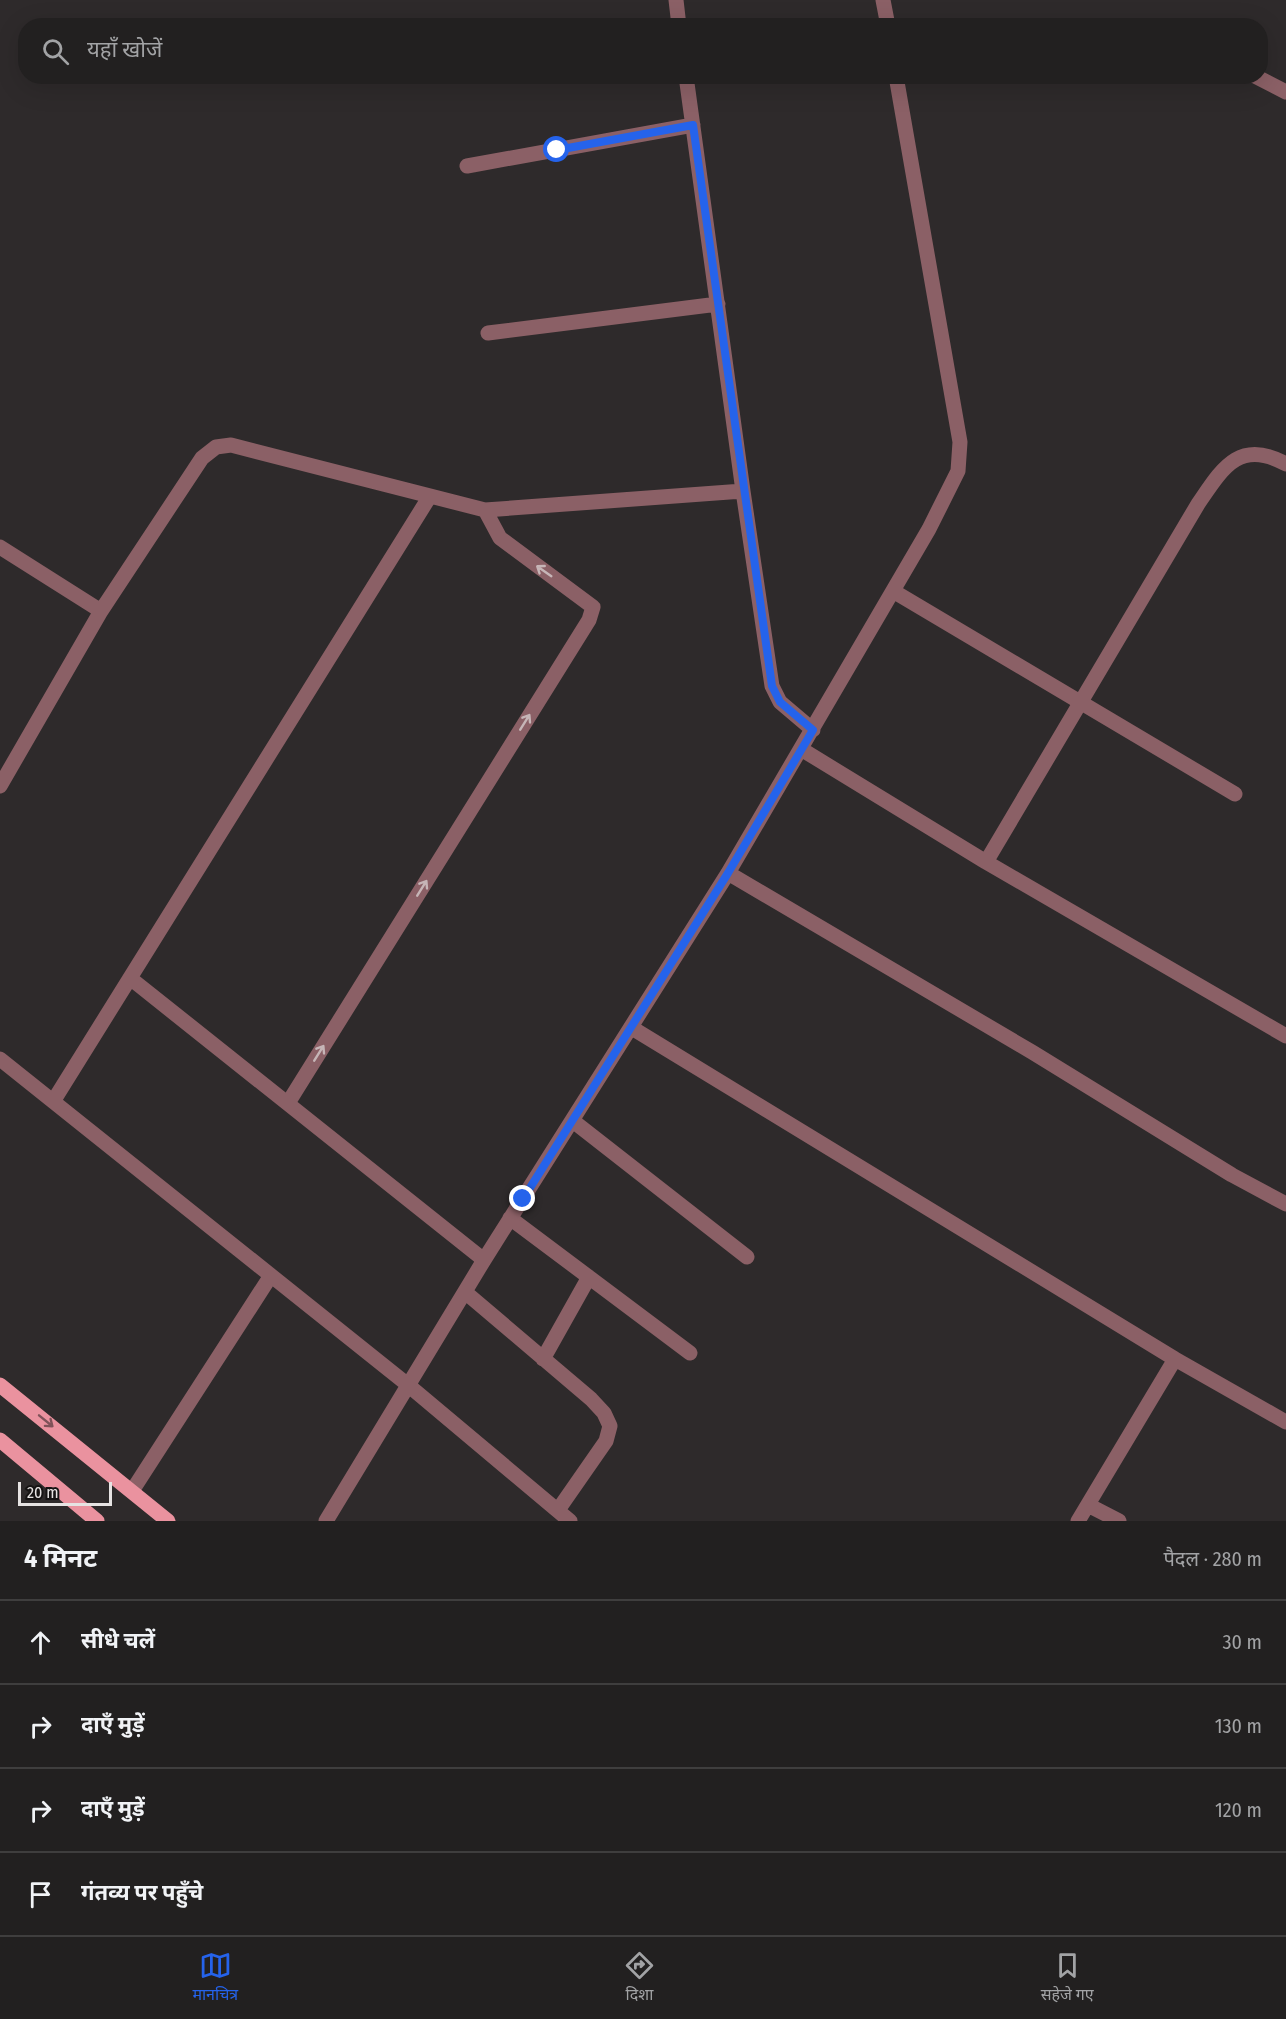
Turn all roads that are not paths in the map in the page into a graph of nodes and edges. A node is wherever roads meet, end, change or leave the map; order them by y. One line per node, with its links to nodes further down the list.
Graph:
1 (676, 0): 3 (street)
2 (883, 0): 4 (street)
3 (678, 18)
4 (886, 18)
5 (1268, 83): 8 (street)
6 (687, 84): 9 (street)
7 (897, 84): 18 (street)
8 (1286, 93)
9 (693, 125): 10 (street); 11 (street)
10 (467, 166)
11 (718, 304): 12 (street); 14 (street)
12 (488, 333)
13 (1286, 464): 20 (street)
14 (743, 491): 16 (street); 21 (street)
15 (430, 496): 16 (street); 19 (street); 27 (street)
16 (485, 510): 32 (street, one-way to 16)
17 (0, 547): 19 (street)
18 (893, 591): 20 (street); 21 (street)
19 (101, 611): 23 (street)
20 (1079, 702): 24 (street); 25 (street)
21 (813, 730): 22 (street)
22 (801, 749): 25 (street); 26 (street)
23 (0, 786)
24 (1235, 794)
25 (986, 862): 29 (street)
26 (728, 873): 28 (street); 34 (street)
27 (130, 978): 31 (street); 32 (street)
28 (632, 1028): 33 (street); 43 (street)
29 (1286, 1036)
30 (0, 1059): 31 (street)
31 (54, 1100): 38 (street)
32 (288, 1103): 37 (street)
33 (573, 1121): 35 (street); 36 (street)
34 (1286, 1204)
35 (510, 1218): 37 (street); 39 (street)
36 (747, 1257)
37 (484, 1260): 40 (street)
38 (270, 1277): 45 (street); 48 (street)
39 (589, 1277): 41 (street); 42 (street)
40 (465, 1292): 42 (street); 45 (street)
41 (690, 1353)
42 (543, 1359): 50 (street)
43 (1175, 1359): 46 (street); 49 (street)
44 (0, 1385): 48 (main road, one-way to 48)
45 (408, 1385): 50 (street); 53 (street)
46 (1286, 1422)
47 (0, 1440): 51 (main road)
48 (132, 1491): 52 (main road)
49 (1088, 1505): 54 (street); 55 (street)
50 (564, 1516)
51 (97, 1521)
52 (168, 1521)
53 (326, 1521)
54 (1078, 1521)
55 (1119, 1521)

